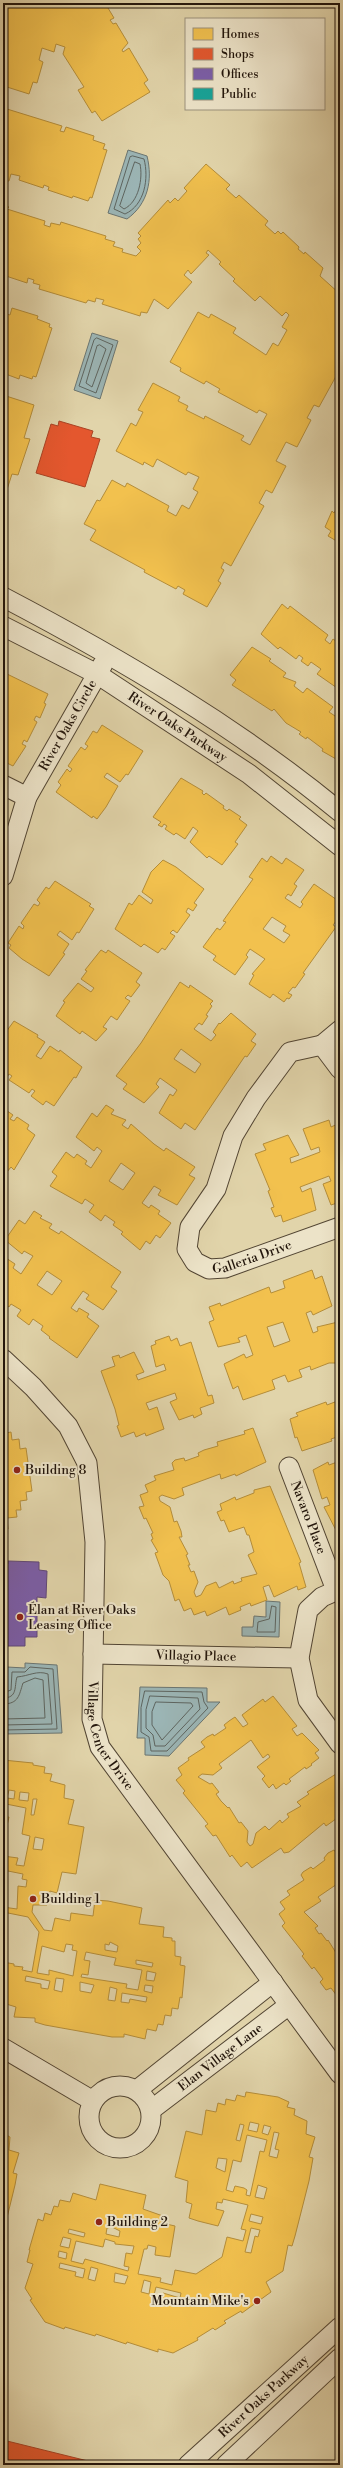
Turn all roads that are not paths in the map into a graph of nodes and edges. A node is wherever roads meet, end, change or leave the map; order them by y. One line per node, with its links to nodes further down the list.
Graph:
1 (3, 597): 3 (street, River Oaks Parkway)
2 (3, 626): 4 (street, River Oaks Parkway)
3 (109, 653): 4 (street, River Oaks Circle); 7 (street, River Oaks Parkway)
4 (97, 674): 6 (street, River Oaks Circle); 8 (street, River Oaks Parkway)
5 (3, 785): 6 (street)
6 (27, 797): 9 (street, River Oaks Circle)
7 (340, 812)
8 (340, 846)
9 (3, 876)
10 (340, 1030): 11 (street, Galleria Drive)
11 (322, 1045): 12 (street); 13 (street, Galleria Drive)
12 (340, 1069)
13 (340, 1227)
14 (3, 1359): 17 (street, Village Center Drive)
15 (289, 1467): 16 (street, Navaro Place)
16 (338, 1590): 18 (street)
17 (93, 1654): 18 (street, Villagio Place); 20 (street, Village Center Drive)
18 (299, 1658): 19 (street)
19 (340, 1744)
20 (273, 1982): 21 (street, Village Center Drive); 24 (street, Elan Village Lane)
21 (289, 2005): 23 (street, Village Center Drive); 26 (street, Elan Village Lane)
22 (3, 2048): 25 (street)
23 (340, 2074)
24 (136, 2090): 25 (street); 26 (street)
25 (93, 2101): 26 (street)
26 (151, 2110)
27 (340, 2328): 28 (street, River Oaks Parkway)
28 (312, 2354): 30 (street, River Oaks Parkway); 31 (street)
29 (340, 2358): 32 (street, River Oaks Parkway)
30 (188, 2465)
31 (222, 2465)
32 (226, 2465)

